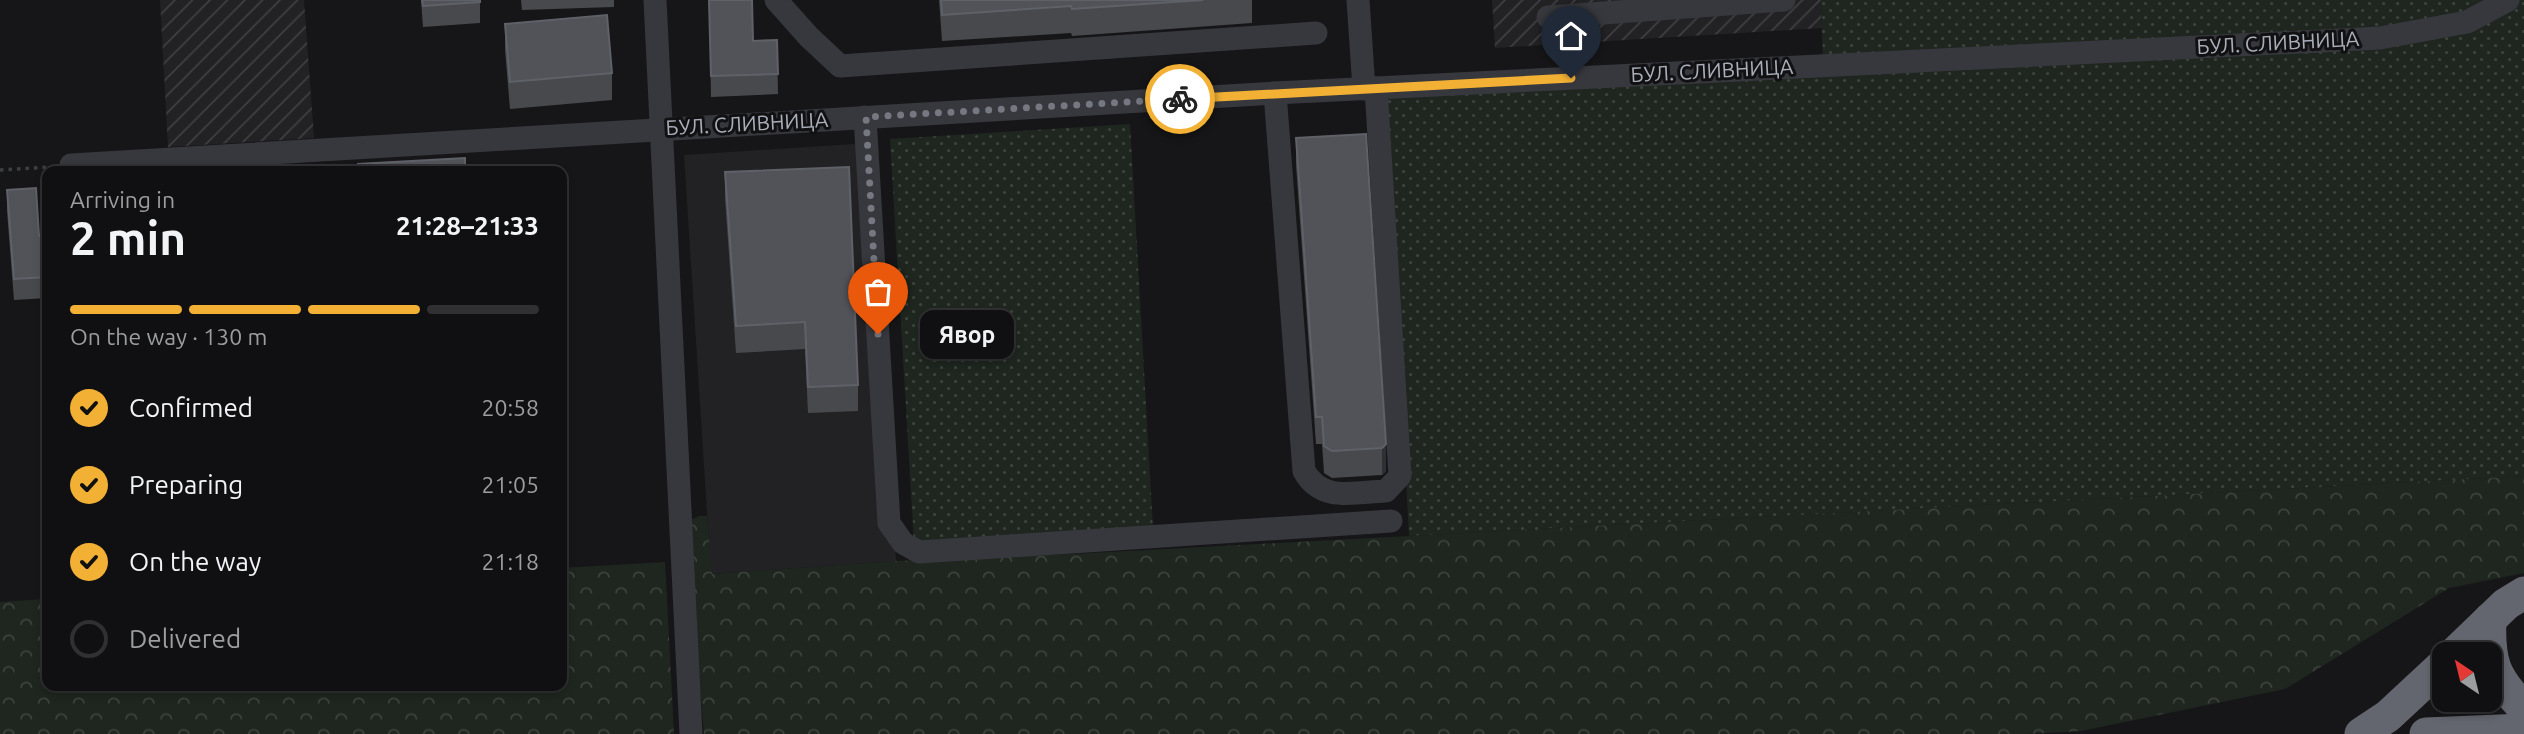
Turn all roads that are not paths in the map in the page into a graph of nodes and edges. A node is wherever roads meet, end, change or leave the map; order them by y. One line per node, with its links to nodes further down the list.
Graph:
1 (655, 0): 11 (street)
2 (776, 0): 7 (street)
3 (1358, 0): 8 (street)
4 (1784, 0): 6 (street)
5 (2508, 0): 8 (street, БУЛ. СЛИВНИЦА)
6 (1548, 17)
7 (1316, 33)
8 (1370, 89): 9 (street, БУЛ. СЛИВНИЦА); 9 (street)
9 (1275, 93): 10 (street, БУЛ. СЛИВНИЦА)
10 (866, 117): 11 (street, БУЛ. СЛИВНИЦА); 13 (street)
11 (662, 129): 12 (street, БУЛ. СЛИВНИЦА); 20 (street)
12 (71, 165)
13 (1391, 521)
14 (2524, 593): 15 (highway)
15 (2490, 620): 16 (highway); 18 (highway)
16 (2467, 642)
17 (2432, 675): 21 (highway)
18 (2524, 708)
19 (2524, 730): 22 (highway)
20 (691, 734)
21 (2361, 734)
22 (2426, 734)

